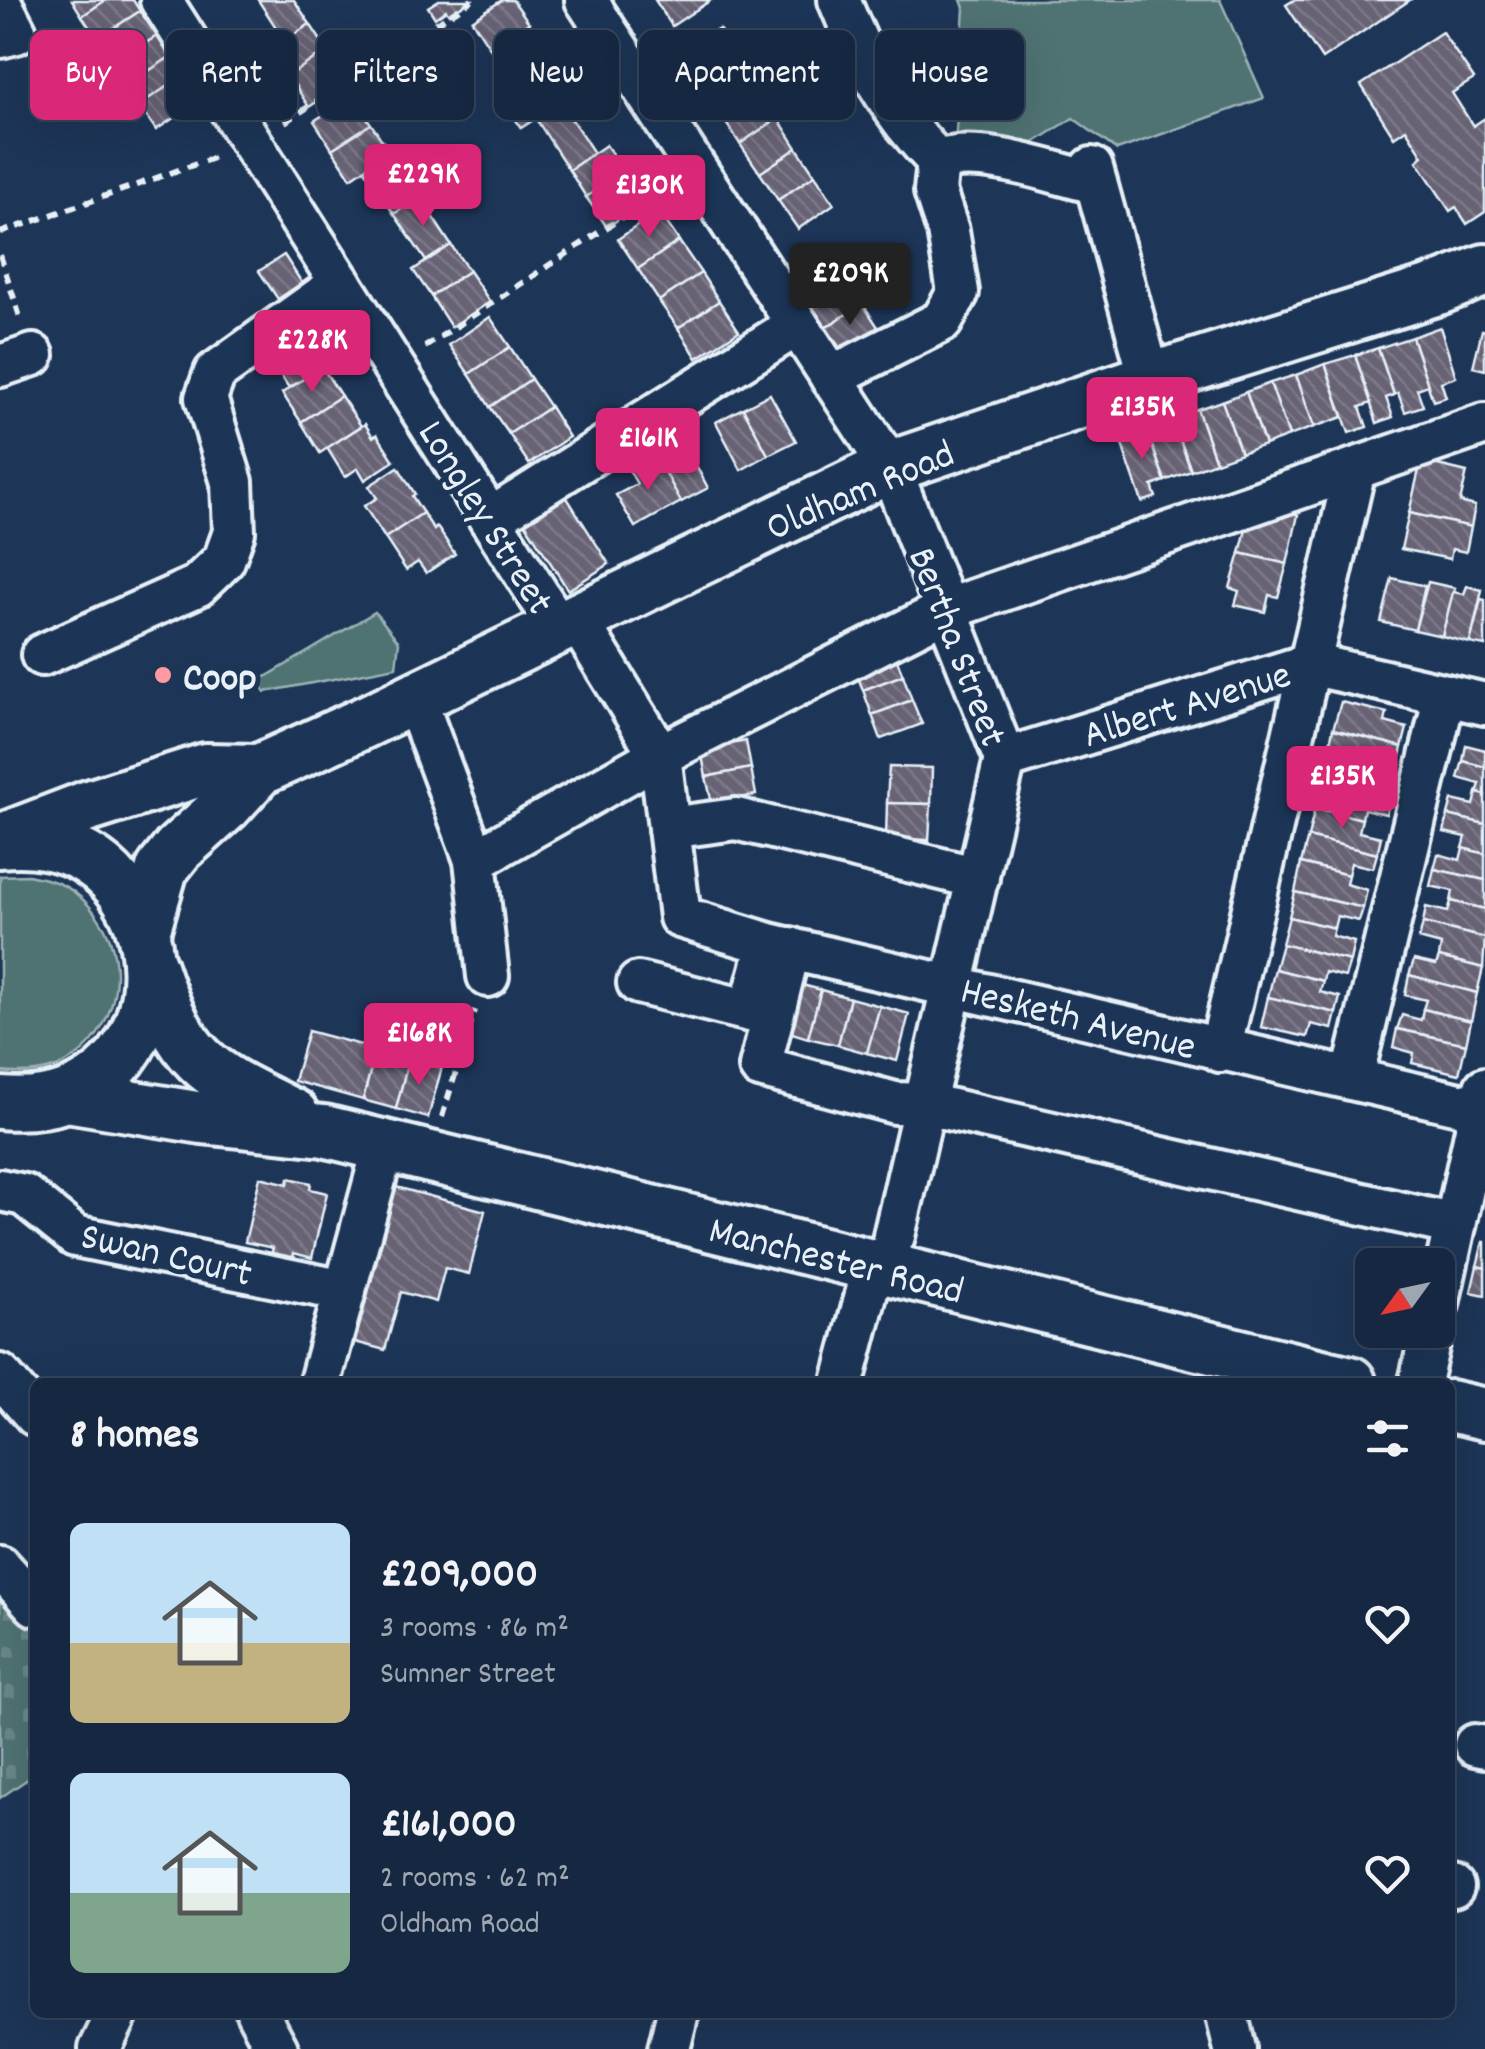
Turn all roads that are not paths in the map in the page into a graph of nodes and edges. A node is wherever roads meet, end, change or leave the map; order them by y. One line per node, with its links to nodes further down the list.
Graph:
1 (161, 0): 8 (street, Longley Street)
2 (586, 0): 9 (street, Bertha Street)
3 (838, 0): 6 (street)
4 (0, 2): 5 (street)
5 (0, 37)
6 (938, 161): 10 (street); 11 (street)
7 (1485, 270): 11 (main road, Oldham Road)
8 (340, 283): 15 (street, Longley Street); 18 (street)
9 (798, 325): 10 (street, Bertha Street); 15 (street)
10 (831, 377): 13 (street, Bertha Street)
11 (1150, 378): 13 (main road, Oldham Road)
12 (1485, 424): 14 (street)
13 (890, 468): 16 (street, Bertha Street); 17 (main road, Oldham Road)
14 (1355, 470): 16 (street); 19 (street)
15 (490, 519): 17 (street, Longley Street)
16 (948, 609): 23 (street); 24 (street, Bertha Street)
17 (567, 622): 21 (main road, Oldham Road); 23 (street, Longley Street)
18 (42, 655)
19 (1310, 664): 20 (street, Albert Avenue); 24 (street, Albert Avenue); 35 (street)
20 (1445, 695): 22 (street, Albert Avenue); 36 (street)
21 (415, 698): 25 (main road, Oldham Road); 28 (street)
22 (1485, 704)
23 (660, 756): 26 (street); 28 (street)
24 (1005, 759): 29 (street, Bertha Street)
25 (258, 770): 27 (main road, Oldham Road); 31 (main road, Oldham Road)
26 (669, 828): 29 (street); 30 (street, Hesketh Avenue)
27 (0, 841): 31 (main road, Manchester Road)
28 (475, 860): 32 (street)
29 (978, 878): 34 (street, Bertha Street)
30 (780, 946): 33 (street); 34 (street, Hesketh Avenue); 39 (street)
31 (148, 949): 38 (main road, Oldham Road); 40 (main road, Manchester Road)
32 (488, 976)
33 (638, 983)
34 (953, 984): 35 (street, Hesketh Avenue); 39 (street, Bertha Street)
35 (1220, 1051): 36 (street, Hesketh Avenue)
36 (1352, 1079): 37 (street, Hesketh Avenue)
37 (1483, 1103): 43 (street)
38 (22, 1104): 40 (main road, Manchester Road)
39 (926, 1104): 43 (street); 45 (street, Bertha Street)
40 (324, 1130): 41 (main road, Manchester Road)
41 (384, 1146): 45 (main road, Manchester Road); 46 (street)
42 (0, 1190): 46 (street, Swan Court)
43 (1455, 1225): 44 (street)
44 (1450, 1248)
45 (883, 1252): 48 (main road, Manchester Road); 51 (street, Bertha Street)
46 (345, 1291): 50 (street)
47 (1428, 1348): 53 (street)
48 (1275, 1374): 52 (main road, Manchester Road)
49 (0, 1376): 55 (street)
50 (321, 1378)
51 (844, 1378)
52 (1312, 1378)
53 (1421, 1378)
54 (1455, 1407): 56 (main road)
55 (30, 1409)
56 (1485, 1414)
57 (0, 1566): 58 (street)
58 (30, 1599)
59 (115, 2018): 63 (street)
60 (259, 2018): 64 (street)
61 (677, 2018): 65 (street)
62 (1228, 2018): 66 (street)
63 (100, 2049)
64 (277, 2049)
65 (669, 2049)
66 (1236, 2049)

